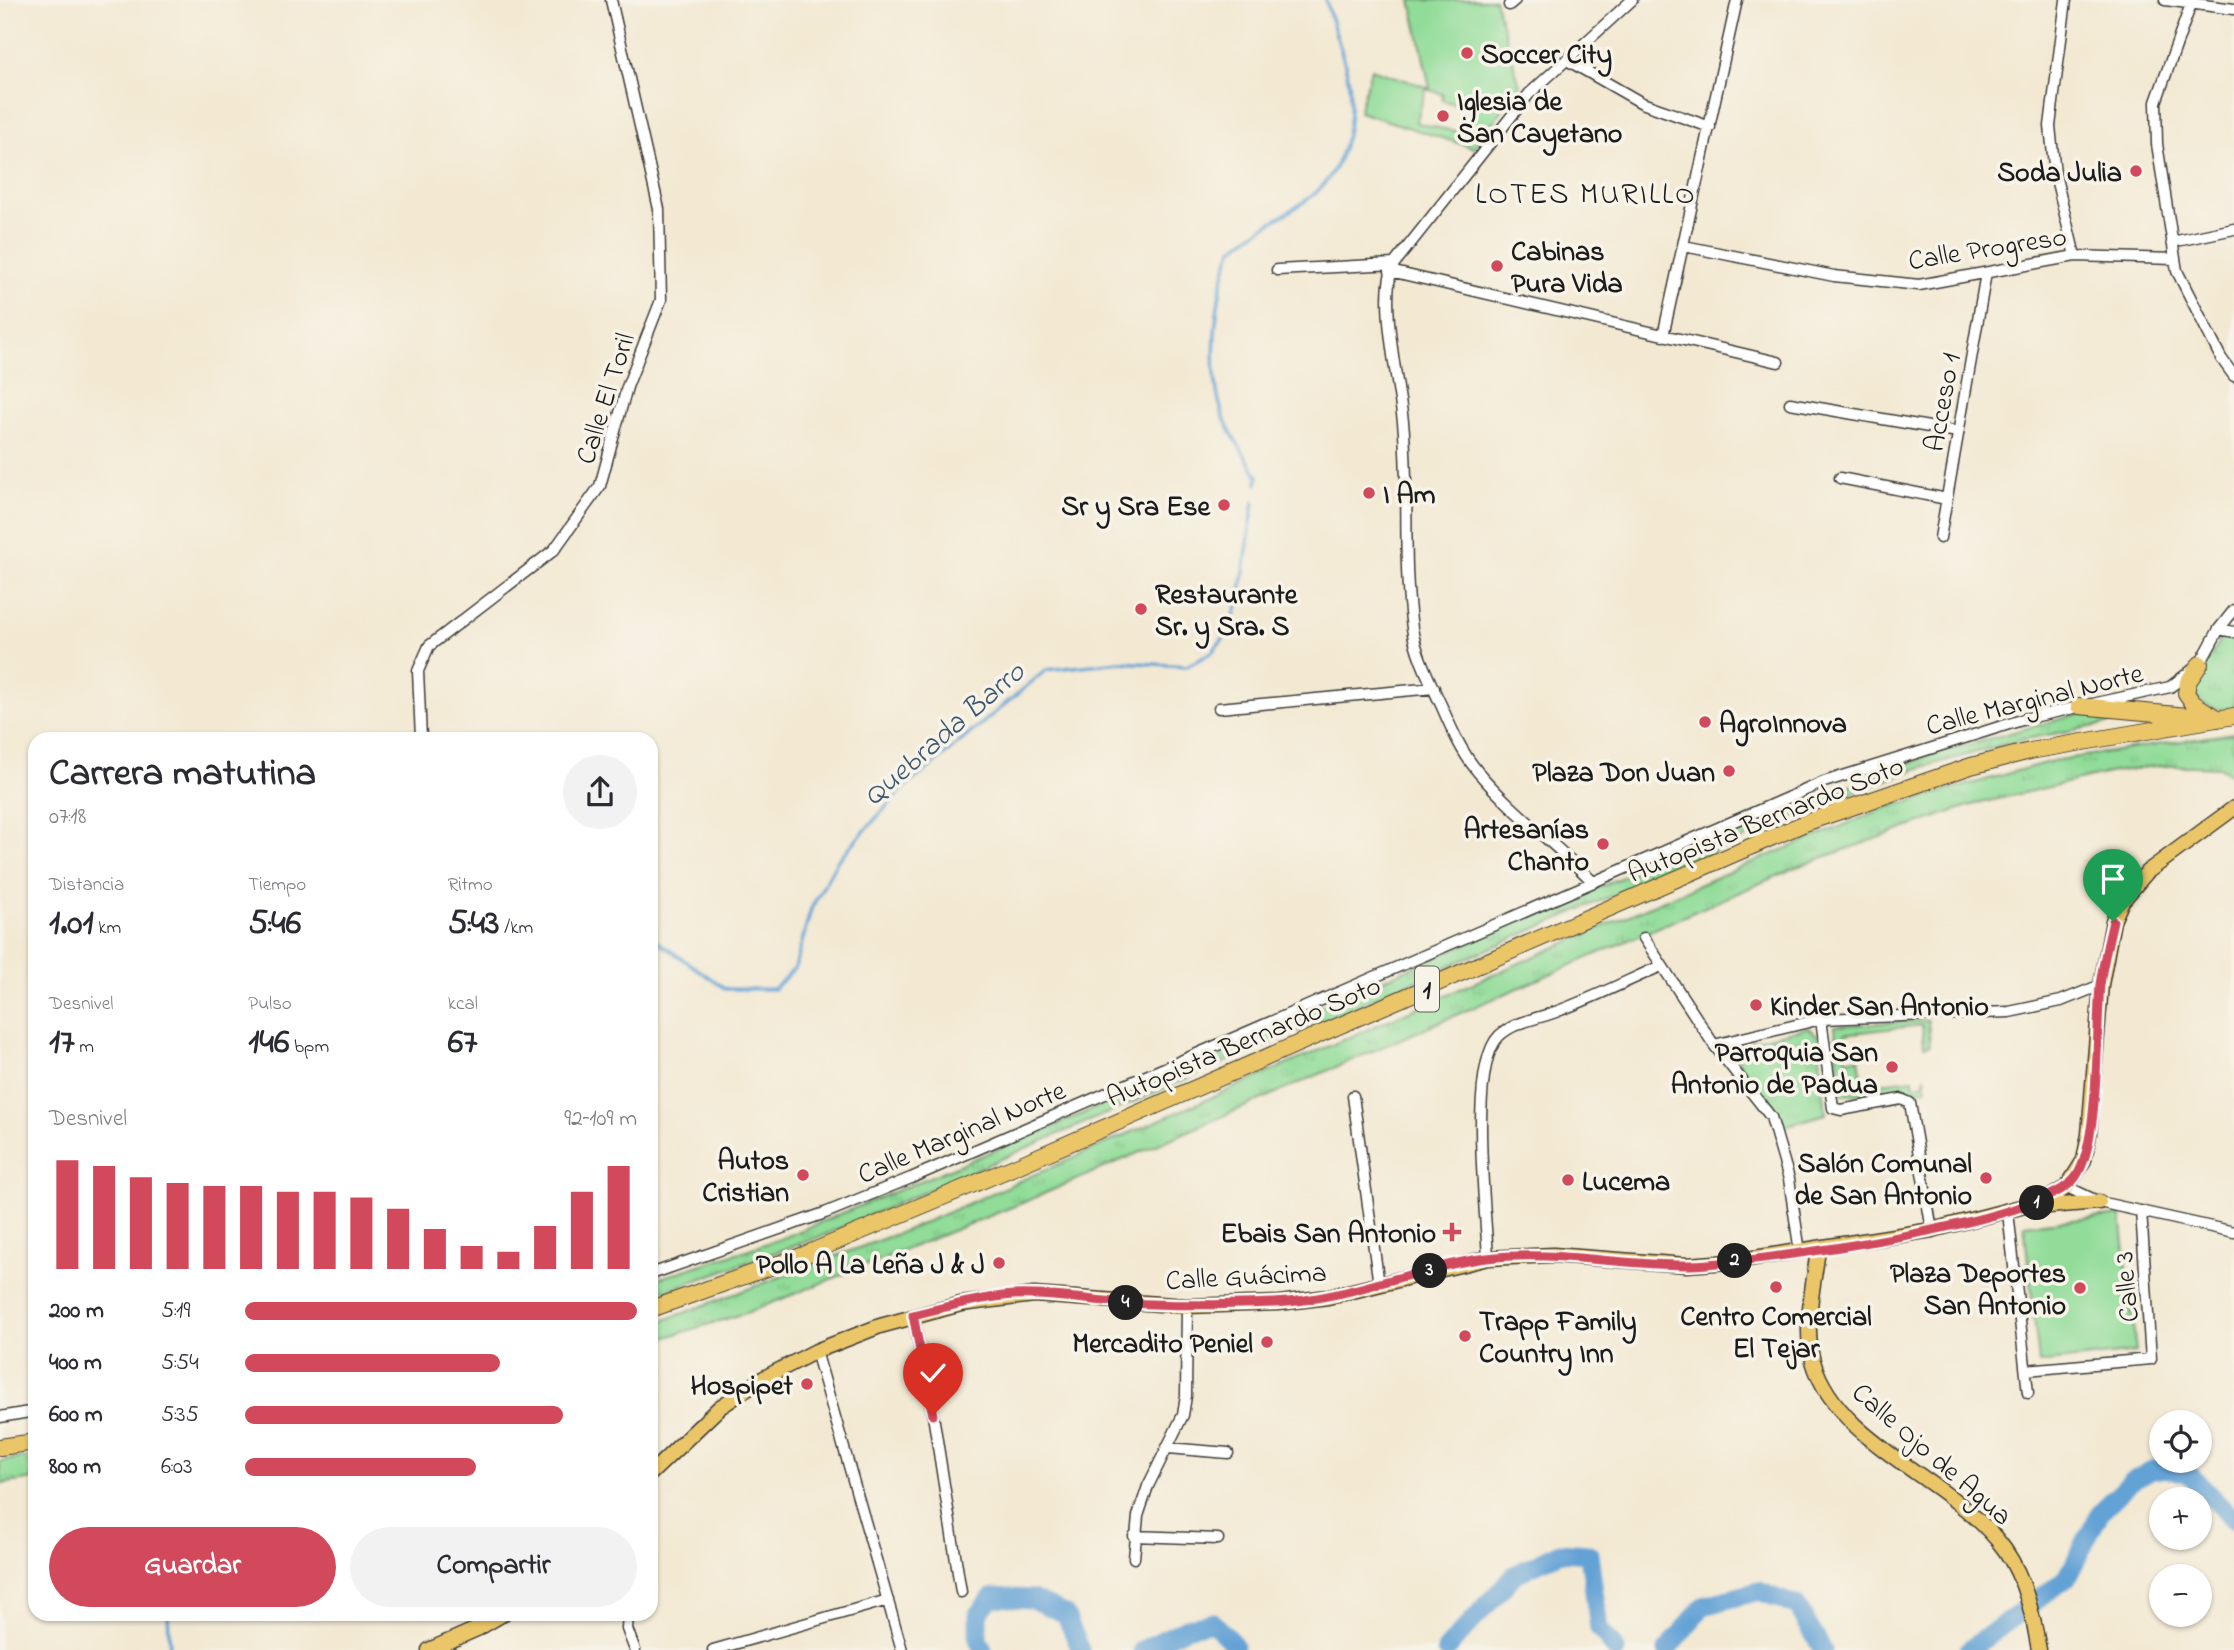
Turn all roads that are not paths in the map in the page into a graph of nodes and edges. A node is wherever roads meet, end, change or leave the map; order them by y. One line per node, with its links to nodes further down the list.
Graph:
1 (611, 0): 36 (street, Calle El Toril)
2 (1614, 0): 9 (street)
3 (1632, 0): 9 (street)
4 (1737, 0): 11 (street)
5 (2066, 0): 15 (street)
6 (2165, 0): 7 (street)
7 (2191, 4): 8 (street); 13 (street)
8 (2234, 9)
9 (1623, 10): 10 (street)
10 (1567, 60): 11 (street); 17 (street)
11 (1710, 127): 14 (street)
12 (2234, 229): 13 (street)
13 (2172, 242): 16 (street)
14 (1684, 246): 19 (street, Calle Progreso); 20 (street)
15 (2075, 256): 16 (street, Calle Progreso); 19 (street, Calle Progreso)
16 (2174, 259): 22 (street)
17 (1392, 268): 18 (street); 20 (street); 32 (street)
18 (1277, 270)
19 (1986, 273): 24 (street, Acceso 1)
20 (1663, 336): 21 (street)
21 (1778, 362)
22 (2234, 376)
23 (1790, 403): 24 (street)
24 (1958, 432): 26 (street, Acceso 1)
25 (1840, 478): 26 (street)
26 (1947, 499): 27 (street, Acceso 1)
27 (1940, 538)
28 (2234, 610): 29 (street, Calle Marginal Norte)
29 (2219, 629): 30 (street); 31 (street, Calle Marginal Norte)
30 (2234, 632)
31 (2200, 664): 33 (street, Calle Marginal Norte); 35 (highway)
32 (1434, 688): 34 (street); 38 (street)
33 (2079, 706): 35 (highway); 38 (street, Calle Marginal Norte)
34 (1219, 708)
35 (2229, 718): 57 (highway, Autopista Bernardo Soto / 1)
36 (421, 732)
37 (2234, 808): 41 (main road)
38 (1594, 881): 54 (street, Calle Marginal Norte)
39 (1644, 938): 40 (street)
40 (1661, 966): 43 (street); 53 (street)
41 (2101, 985): 42 (street); 45 (main road)
42 (1821, 1019): 43 (street); 49 (street)
43 (1714, 1045): 52 (street)
44 (1353, 1096): 55 (street)
45 (2067, 1187): 46 (street); 47 (main road, Calle Guácima)
46 (2099, 1202): 47 (main road); 48 (street)
47 (2015, 1211): 49 (main road, Calle Guácima); 60 (street)
48 (2141, 1211): 50 (street); 60 (street, Calle 3)
49 (1932, 1230): 51 (main road, Calle Guácima)
50 (2234, 1232)
51 (1818, 1249): 52 (main road, Calle Guácima); 81 (main road, Calle Ojo de Agua)
52 (1800, 1252): 53 (main road, Calle Guácima)
53 (1488, 1258): 55 (main road, Calle Guácima)
54 (658, 1272)
55 (1379, 1285): 56 (main road, Calle Guácima)
56 (1187, 1306): 58 (main road, Calle Guácima); 66 (street)
57 (658, 1307)
58 (913, 1315): 59 (main road, Calle Guácima); 72 (street)
59 (816, 1351): 68 (main road, Calle Guácima); 73 (street)
60 (2026, 1370): 61 (street)
61 (2028, 1393)
62 (28, 1412): 63 (street)
63 (0, 1417)
64 (28, 1443): 65 (highway)
65 (0, 1447)
66 (1168, 1448): 67 (street); 69 (street)
67 (1228, 1453)
68 (658, 1466)
69 (1134, 1536): 70 (street); 71 (street)
70 (1218, 1539)
71 (1134, 1558)
72 (961, 1592)
73 (888, 1600): 79 (street); 80 (street)
74 (491, 1621): 76 (main road)
75 (628, 1621): 78 (street)
76 (449, 1646): 77 (main road)
77 (429, 1650)
78 (635, 1650)
79 (713, 1650)
80 (902, 1650)
81 (2039, 1650)

